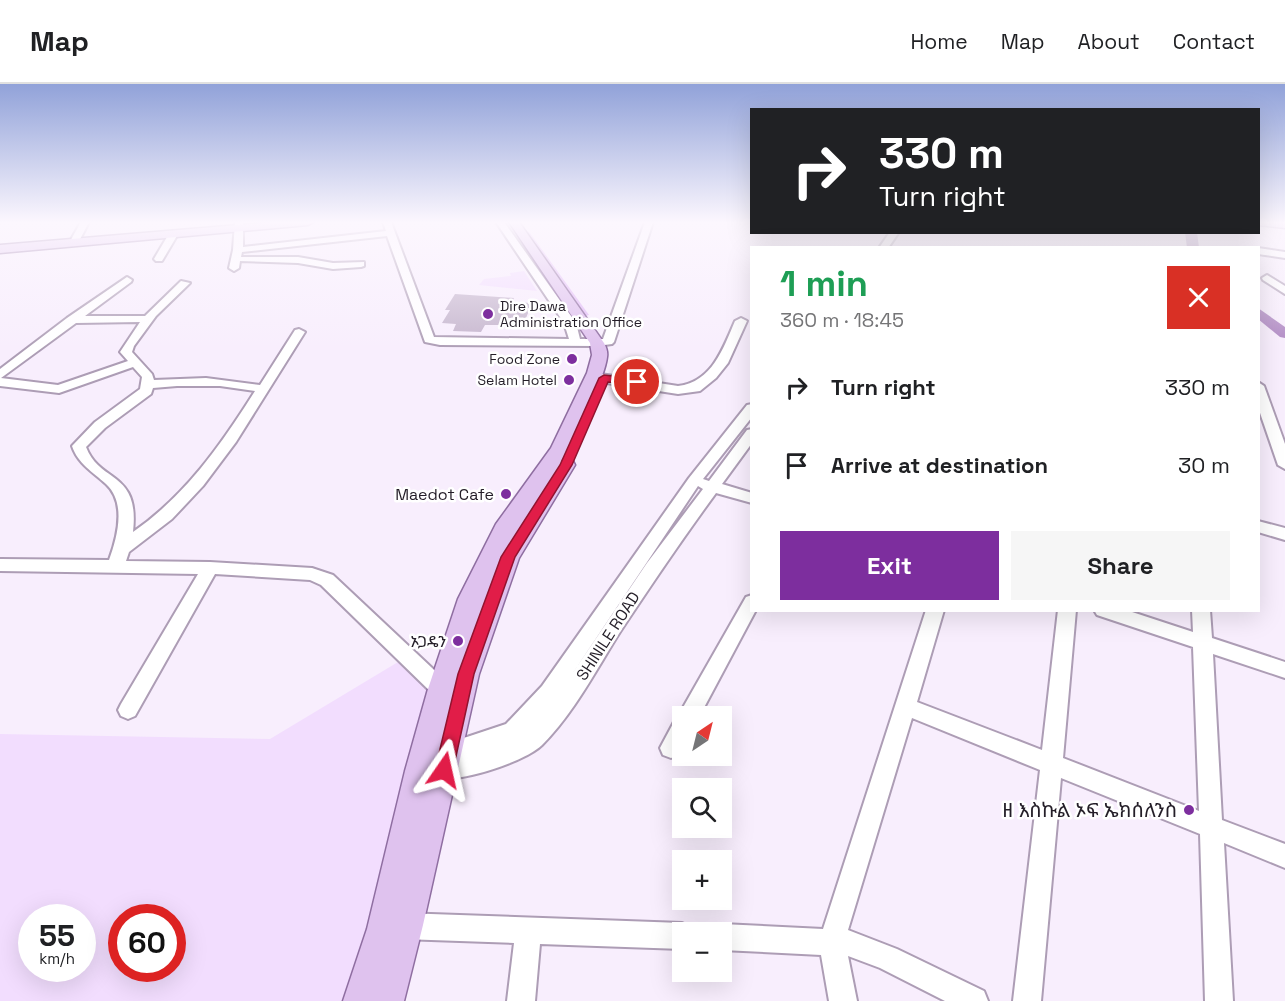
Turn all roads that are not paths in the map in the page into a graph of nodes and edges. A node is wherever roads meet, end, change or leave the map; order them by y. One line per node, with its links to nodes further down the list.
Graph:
1 (325, 265): 2 (street)
2 (350, 265)
3 (402, 265): 14 (street)
4 (539, 265): 14 (street)
5 (543, 265): 14 (main road)
6 (629, 265): 14 (street)
7 (1285, 280): 9 (street)
8 (185, 283): 10 (street)
9 (1285, 291)
10 (149, 319): 11 (street); 15 (street)
11 (72, 320): 11 (street); 16 (street)
12 (741, 321): 17 (street)
13 (298, 332): 20 (street)
14 (593, 342): 17 (main road)
15 (134, 363): 18 (street); 19 (street)
16 (0, 375)
17 (599, 378): 40 (main road)
18 (0, 382)
19 (148, 385): 20 (street); 29 (street)
20 (263, 389): 29 (street)
21 (1260, 392): 24 (street)
22 (750, 411): 25 (street, SHINILE ROAD)
23 (750, 435): 25 (street, SHINILE ROAD)
24 (1285, 465)
25 (703, 484): 26 (street); 44 (street, SHINILE ROAD)
26 (750, 497)
27 (1260, 527): 28 (street)
28 (1285, 534)
29 (122, 548): 31 (street)
30 (0, 566): 31 (street)
31 (115, 567): 32 (street)
32 (210, 568): 40 (street); 43 (street)
33 (750, 606): 41 (street)
34 (934, 612): 42 (street)
35 (1067, 612): 45 (street)
36 (1109, 612): 38 (street)
37 (1201, 612): 38 (street)
38 (1203, 644): 39 (street); 46 (street)
39 (1285, 670)
40 (451, 693): 44 (main road)
41 (694, 706)
42 (906, 707): 45 (street); 52 (street)
43 (128, 710)
44 (434, 761): 48 (main road)
45 (1050, 763): 46 (street); 58 (street)
46 (1210, 827): 47 (street); 59 (street)
47 (1285, 856)
48 (395, 927): 49 (street); 53 (main road); 54 (main road)
49 (528, 931): 50 (street); 55 (street)
50 (672, 936)
51 (732, 937): 52 (street)
52 (832, 941): 56 (street); 57 (street)
53 (361, 1001)
54 (386, 1001)
55 (521, 1001)
56 (843, 1001)
57 (974, 1001)
58 (1027, 1001)
59 (1219, 1001)

